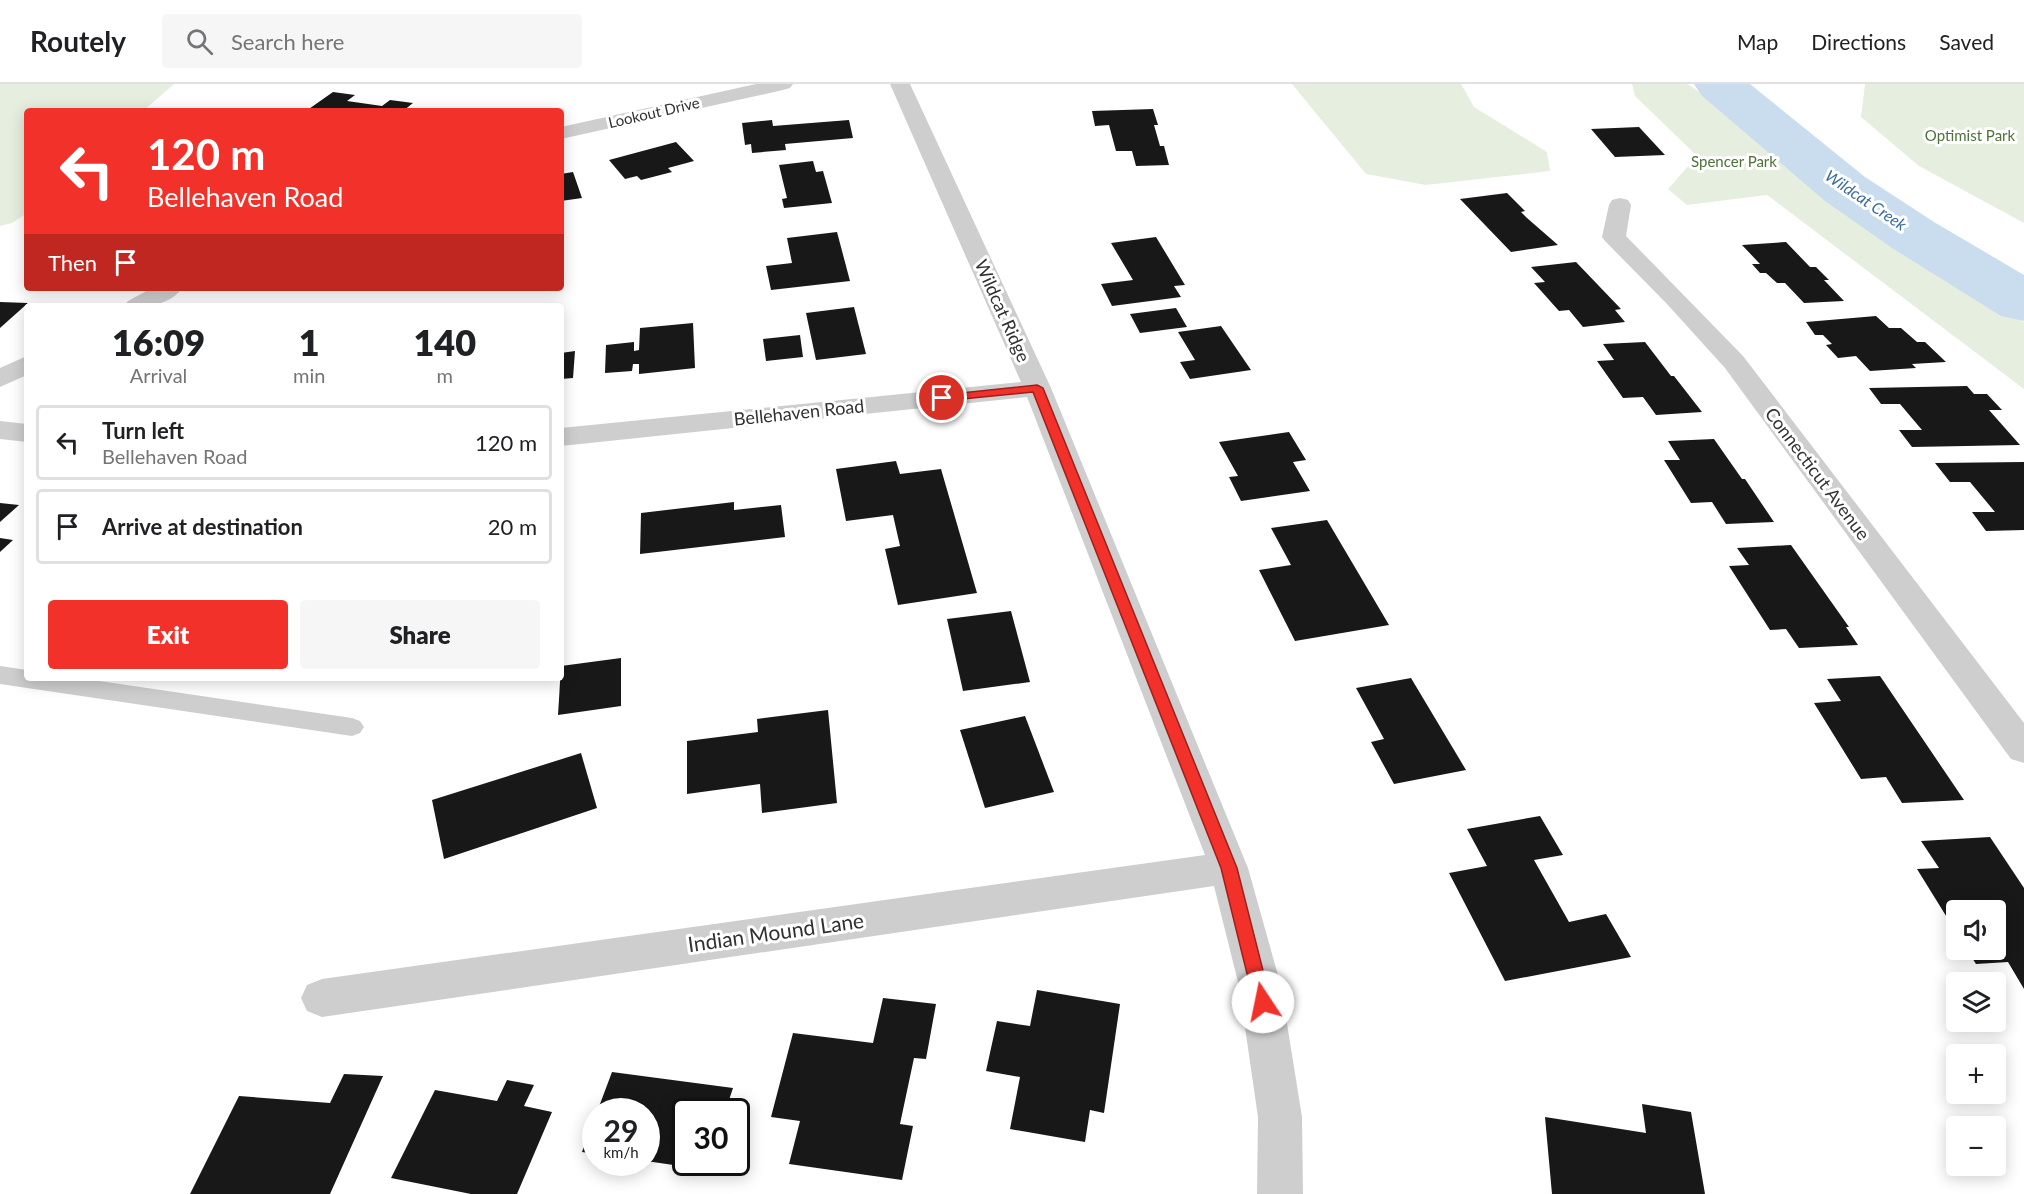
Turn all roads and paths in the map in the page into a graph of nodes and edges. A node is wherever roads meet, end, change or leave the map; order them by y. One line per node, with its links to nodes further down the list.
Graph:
1 (783, 84): 3 (street, Lookout Drive)
2 (900, 84): 9 (street, Wildcat Ridge)
3 (564, 133)
4 (1620, 205): 17 (street, Connecticut Avenue)
5 (164, 291): 6 (street)
6 (142, 303)
7 (24, 366): 8 (street)
8 (0, 379)
9 (1037, 388): 12 (street, Bellehaven Road); 18 (street, Wildcat Ridge)
10 (0, 430): 11 (street)
11 (24, 433)
12 (564, 437)
13 (0, 675): 14 (lane)
14 (24, 679)
15 (41, 681): 16 (lane)
16 (352, 727)
17 (2024, 749)
18 (1229, 868): 19 (street, Indian Mound Lane); 20 (street, Wildcat Ridge)
19 (322, 998)
20 (1280, 1194)

